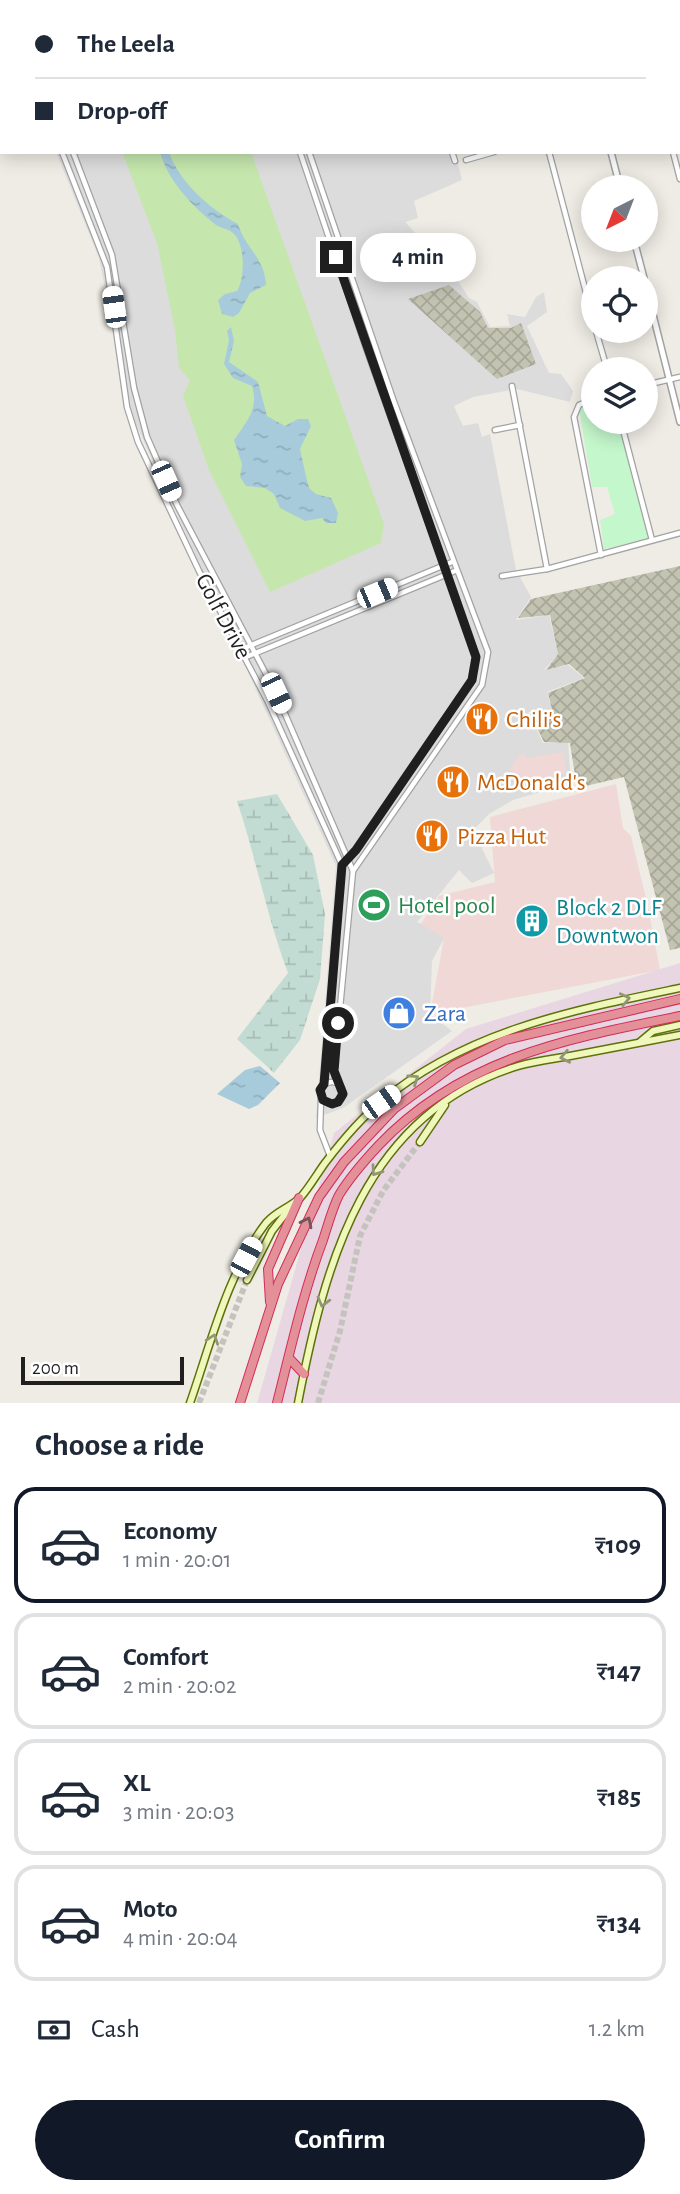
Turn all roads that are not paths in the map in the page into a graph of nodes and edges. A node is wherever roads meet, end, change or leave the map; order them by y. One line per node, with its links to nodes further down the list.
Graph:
1 (63, 154): 19 (street, Golf Drive)
2 (74, 154): 18 (street, Golf Drive)
3 (301, 154): 17 (street)
4 (310, 154): 16 (street)
5 (453, 154): 10 (street)
6 (487, 154): 9 (street)
7 (550, 154): 14 (street)
8 (612, 154): 12 (street)
9 (466, 160)
10 (455, 161)
11 (678, 162): 13 (street)
12 (617, 175)
13 (680, 179)
14 (581, 273)
15 (658, 335): 21 (street)
16 (374, 345): 17 (street); 29 (street)
17 (366, 348): 30 (street)
18 (130, 350): 19 (street); 40 (street, Golf Drive)
19 (121, 352): 41 (street, Golf Drive)
20 (680, 377): 21 (street)
21 (669, 379): 22 (street); 25 (street)
22 (658, 382)
23 (512, 386): 26 (street)
24 (581, 404): 33 (street)
25 (680, 422)
26 (520, 425): 27 (street); 36 (street)
27 (495, 430)
28 (624, 434): 32 (street)
29 (422, 481): 30 (street); 34 (street)
30 (414, 484): 35 (street)
31 (680, 533): 32 (street)
32 (652, 541): 33 (street)
33 (601, 555): 36 (street)
34 (452, 562): 35 (street); 37 (street)
35 (443, 566): 38 (street); 40 (street)
36 (547, 569): 39 (street)
37 (455, 571): 38 (street); 48 (street)
38 (446, 574): 42 (street); 46 (street)
39 (502, 576)
40 (252, 645): 41 (street); 42 (street, Golf Drive)
41 (242, 649): 43 (street, Golf Drive)
42 (256, 653): 43 (street); 44 (street, Golf Drive)
43 (246, 657): 45 (street, Golf Drive)
44 (291, 726): 45 (street); 46 (street, Golf Drive)
45 (280, 729): 47 (street, Golf Drive)
46 (347, 858): 47 (street); 48 (street, Golf Drive)
47 (342, 865): 56 (street, Golf Drive)
48 (353, 871): 55 (street)
49 (680, 988): 60 (main road, one-way to 49)
50 (680, 999): 63 (highway, one-way to 50)
51 (680, 1016): 64 (highway)
52 (680, 1025): 54 (main road)
53 (680, 1035): 54 (main road)
54 (639, 1043): 58 (main road, one-way to 58)
55 (336, 1082): 56 (street); 57 (street)
56 (324, 1084): 57 (street)
57 (321, 1097): 60 (street)
58 (448, 1100): 59 (main road); 65 (main road, one-way to 65)
59 (420, 1142)
60 (330, 1156): 61 (main road)
61 (299, 1198): 62 (main road); 63 (highway); 66 (main road, one-way to 61)
62 (247, 1280)
63 (270, 1306): 67 (highway)
64 (289, 1358): 65 (highway); 68 (highway)
65 (304, 1374): 69 (main road)
66 (190, 1403)
67 (240, 1403)
68 (277, 1403)
69 (298, 1403)

